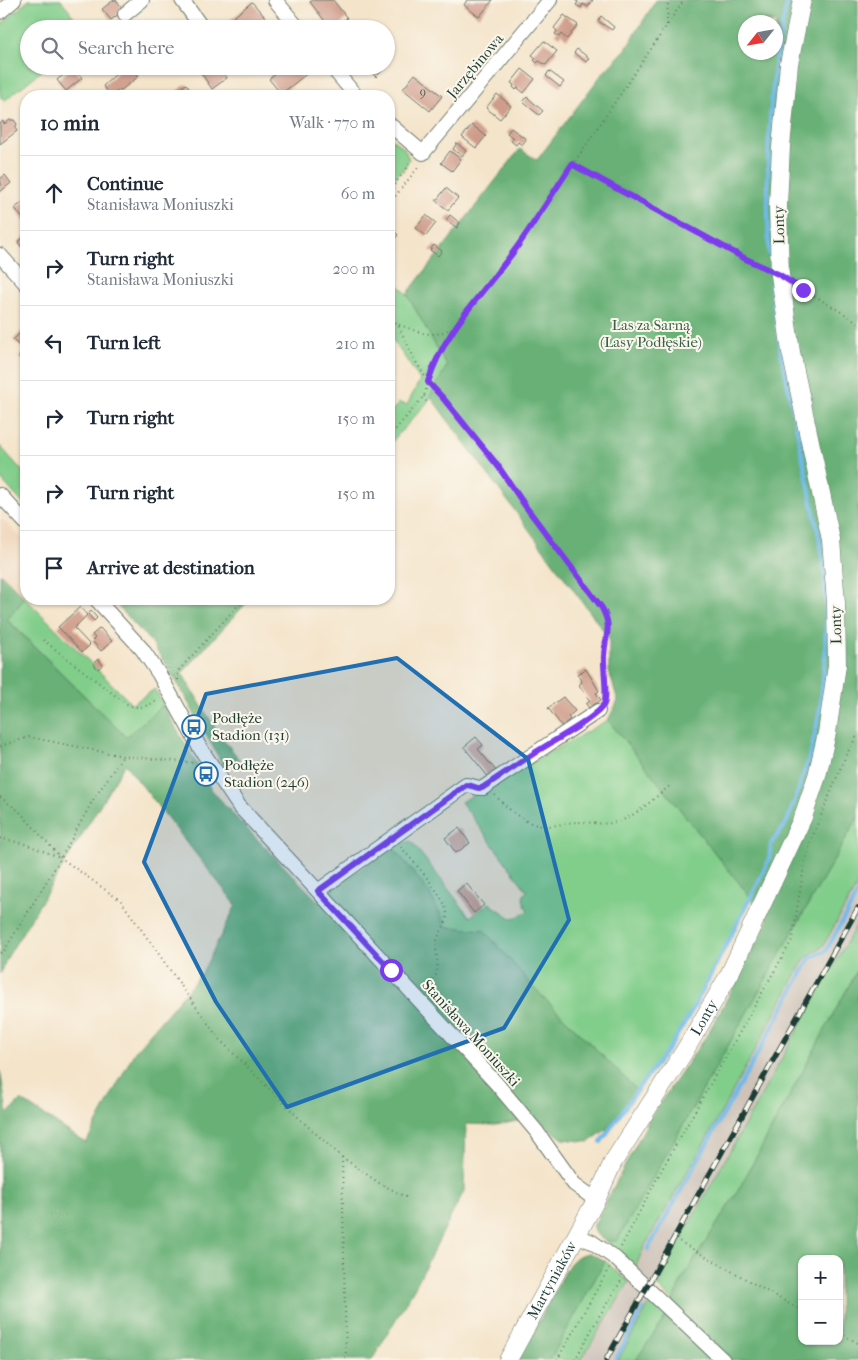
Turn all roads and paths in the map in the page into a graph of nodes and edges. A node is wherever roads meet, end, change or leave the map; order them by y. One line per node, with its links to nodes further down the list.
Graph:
1 (14, 0): 9 (street)
2 (142, 0): 10 (street)
3 (182, 0): 11 (street)
4 (275, 0): 12 (street)
5 (549, 0): 17 (street, Jarzębinowa)
6 (668, 0): 13 (path)
7 (684, 0): 13 (path)
8 (802, 0): 21 (main road, Lonty)
9 (0, 12)
10 (125, 14)
11 (196, 20)
12 (292, 20)
13 (667, 26): 18 (path)
14 (338, 75): 15 (street)
15 (351, 90)
16 (395, 129): 17 (street)
17 (420, 150): 19 (path)
18 (572, 164): 21 (path); 26 (path)
19 (395, 183)
20 (0, 254): 22 (street)
21 (780, 275): 24 (path); 53 (main road, Lonty)
22 (20, 277)
23 (395, 322): 25 (path)
24 (858, 322)
25 (398, 325): 26 (path); 27 (path)
26 (457, 325): 27 (path)
27 (428, 382): 28 (path); 37 (path)
28 (424, 396): 29 (path); 30 (path)
29 (427, 403)
30 (395, 430)
31 (0, 494): 32 (street)
32 (20, 516)
33 (102, 605): 36 (street, Stanisława Moniuszki)
34 (238, 605): 36 (path)
35 (43, 640): 36 (path)
36 (174, 688): 48 (street, Stanisława Moniuszki)
37 (598, 711): 42 (street)
38 (858, 734): 56 (path)
39 (0, 746): 40 (path)
40 (123, 756): 41 (path); 47 (path)
41 (200, 764)
42 (487, 785): 43 (path); 46 (street)
43 (671, 785)
44 (0, 797): 47 (path)
45 (0, 838): 47 (path)
46 (393, 838): 48 (street); 50 (path)
47 (61, 858): 49 (path); 51 (path)
48 (318, 891): 50 (street, Stanisława Moniuszki)
49 (0, 953)
50 (412, 992): 53 (street, Stanisława Moniuszki)
51 (342, 1157): 52 (path); 61 (path)
52 (406, 1197)
53 (596, 1200): 54 (main road, Martyniaków)
54 (576, 1235): 56 (street); 62 (main road, Martyniaków)
55 (674, 1239): 58 (path)
56 (615, 1258): 57 (street); 63 (path)
57 (629, 1271): 64 (path); 65 (street)
58 (798, 1309)
59 (843, 1334): 60 (path)
60 (858, 1343)
61 (346, 1360)
62 (508, 1360)
63 (557, 1360)
64 (575, 1360)
65 (723, 1360)

